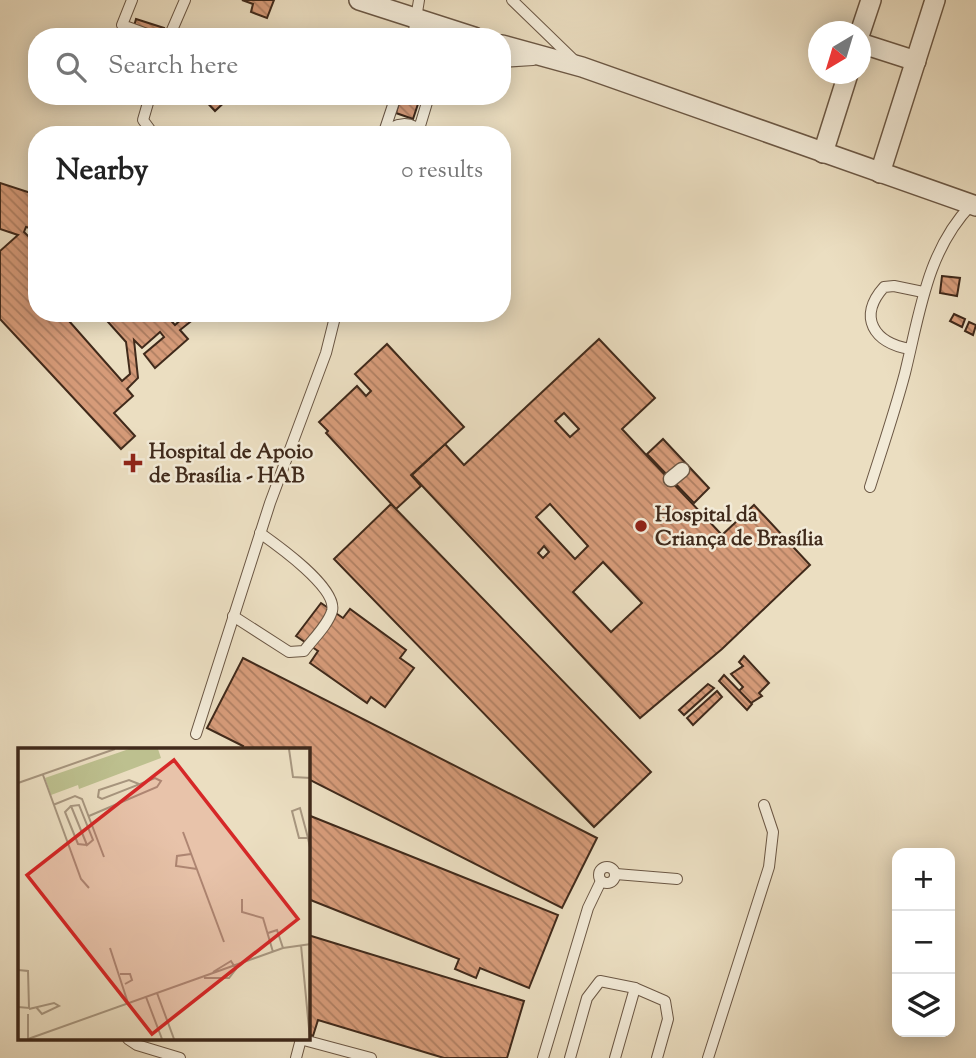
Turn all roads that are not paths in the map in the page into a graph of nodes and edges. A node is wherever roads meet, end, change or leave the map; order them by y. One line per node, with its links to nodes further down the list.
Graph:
1 (132, 0): 9 (lane)
2 (186, 0): 10 (lane)
3 (359, 0): 11 (street)
4 (419, 0): 11 (lane)
5 (512, 0): 17 (lane)
6 (871, 0): 8 (street)
7 (935, 0): 16 (street)
8 (864, 21)
9 (130, 28)
10 (173, 28)
11 (414, 28)
12 (871, 47): 16 (street)
13 (511, 48): 14 (street)
14 (552, 59): 15 (lane); 17 (street)
15 (511, 61)
16 (916, 61): 26 (street)
17 (582, 67): 25 (street)
18 (845, 84): 25 (street)
19 (147, 105): 22 (lane)
20 (393, 105): 23 (lane)
21 (427, 105): 24 (lane)
22 (147, 126)
23 (387, 126)
24 (422, 126)
25 (823, 153): 26 (street)
26 (880, 173): 27 (street)
27 (974, 205): 28 (lane)
28 (923, 292): 30 (lane); 30 (lane)
29 (334, 322): 32 (lane)
30 (910, 349): 31 (lane)
31 (870, 487)
32 (260, 533): 33 (lane); 33 (lane)
33 (233, 616): 34 (lane)
34 (196, 734)
35 (764, 805): 48 (lane)
36 (677, 879): 44 (lane)
37 (635, 988): 45 (lane); 46 (lane); 47 (lane)
38 (129, 1040): 41 (lane)
39 (300, 1040): 42 (lane)
40 (304, 1040): 43 (lane)
41 (180, 1058)
42 (296, 1058)
43 (371, 1058)
44 (543, 1058)
45 (570, 1058)
46 (615, 1058)
47 (657, 1058)
48 (708, 1058)

